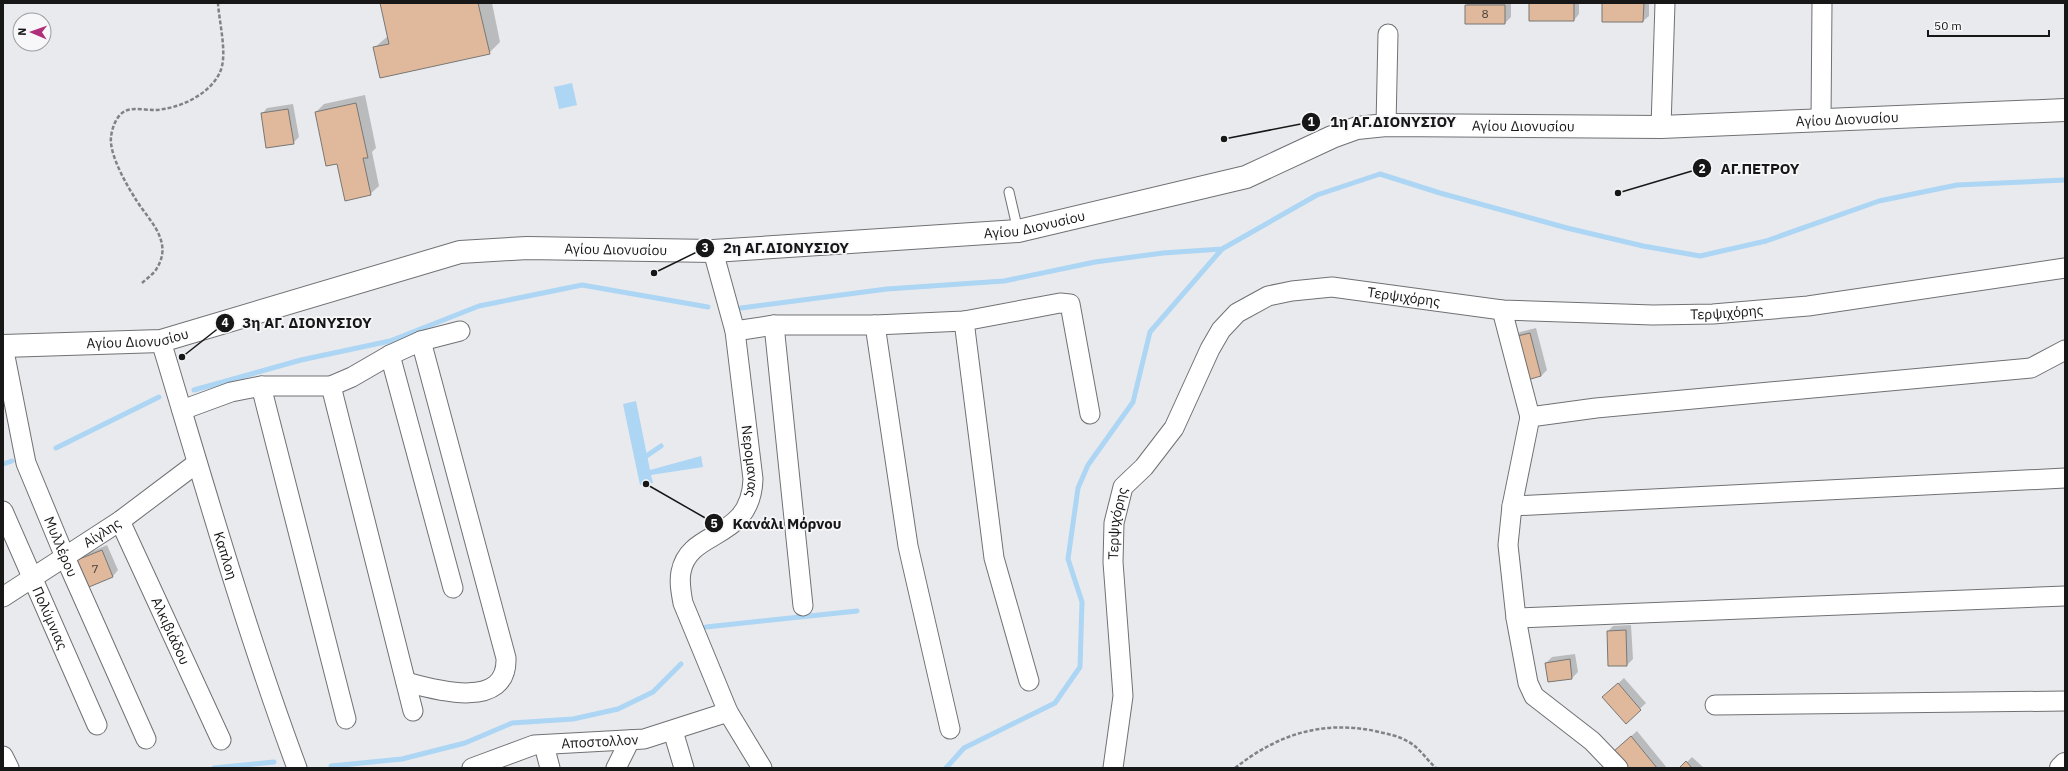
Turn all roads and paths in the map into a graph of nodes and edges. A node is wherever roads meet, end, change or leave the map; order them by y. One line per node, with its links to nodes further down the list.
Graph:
1 (218, 3): 13 (path)
2 (1665, 3): 8 (street)
3 (1822, 3): 6 (street)
4 (1388, 34): 7 (street)
5 (2065, 110): 6 (street, Αγίου Διονυσίου)
6 (1821, 120): 8 (street, Αγίου Διονυσίου)
7 (1386, 125): 8 (street, Αγίου Διονυσίου); 10 (street, Αγίου Διονυσίου)
8 (1661, 127)
9 (1009, 192): 10 (lane)
10 (1018, 230): 11 (street, Αγίου Διονυσίου)
11 (713, 251): 19 (street, Νερομανας); 20 (street, Αγίου Διονυσίου)
12 (2065, 268): 14 (street, Τερψιχόρης)
13 (142, 283)
14 (1502, 310): 29 (street); 66 (street, Τερψιχόρης)
15 (964, 321): 17 (street); 28 (street); 42 (street)
16 (774, 325): 17 (street); 19 (street); 40 (street)
17 (875, 325): 50 (street)
18 (460, 331): 21 (street)
19 (736, 331): 47 (street, Νερομανας)
20 (161, 341): 22 (street, Αγίου Διονυσίου); 27 (street, Καπλοη)
21 (421, 341): 24 (street); 43 (street)
22 (3, 346): 35 (street, Μυλλέρου)
23 (2065, 350): 29 (street)
24 (390, 355): 26 (street); 37 (street)
25 (261, 386): 26 (street); 27 (street); 48 (street)
26 (331, 386): 43 (street)
27 (182, 410): 30 (street, Καπλοη)
28 (1090, 414)
29 (1530, 417): 32 (street)
30 (197, 463): 34 (street, Αίγλης); 60 (street, Καπλοη)
31 (2065, 478): 32 (street)
32 (1512, 506): 41 (street)
33 (3, 511): 36 (street, Πολύμνιας)
34 (120, 521): 35 (street, Αίγλης); 53 (street, Αλκιβιάδου)
35 (65, 557): 36 (street, Αίγλης); 52 (street, Μυλλέρου)
36 (34, 578): 39 (street, Αίγλης); 49 (street, Πολύμνιας)
37 (454, 588)
38 (2065, 596): 41 (street)
39 (3, 597)
40 (803, 606)
41 (1516, 618): 69 (street)
42 (1029, 681)
43 (406, 682): 46 (street)
44 (2065, 701): 45 (street)
45 (1715, 705)
46 (413, 711)
47 (728, 712): 51 (street, Αποστολλον); 65 (street, Νερομανας)
48 (346, 719)
49 (97, 725)
50 (950, 729)
51 (673, 731): 54 (street, Αποστολλον); 64 (street)
52 (146, 739)
53 (221, 740)
54 (630, 740): 55 (street, Αποστολλον); 63 (street)
55 (544, 745): 57 (street, Αποστολλον); 62 (street)
56 (3, 756): 59 (street)
57 (501, 763): 61 (street, Αποστολλον)
58 (2065, 764): 70 (street)
59 (9, 768)
60 (297, 768)
61 (472, 768)
62 (550, 768)
63 (616, 768)
64 (684, 768)
65 (762, 768)
66 (1113, 768)
67 (1234, 768): 68 (path)
68 (1436, 768)
69 (1618, 768)
70 (2061, 768)

